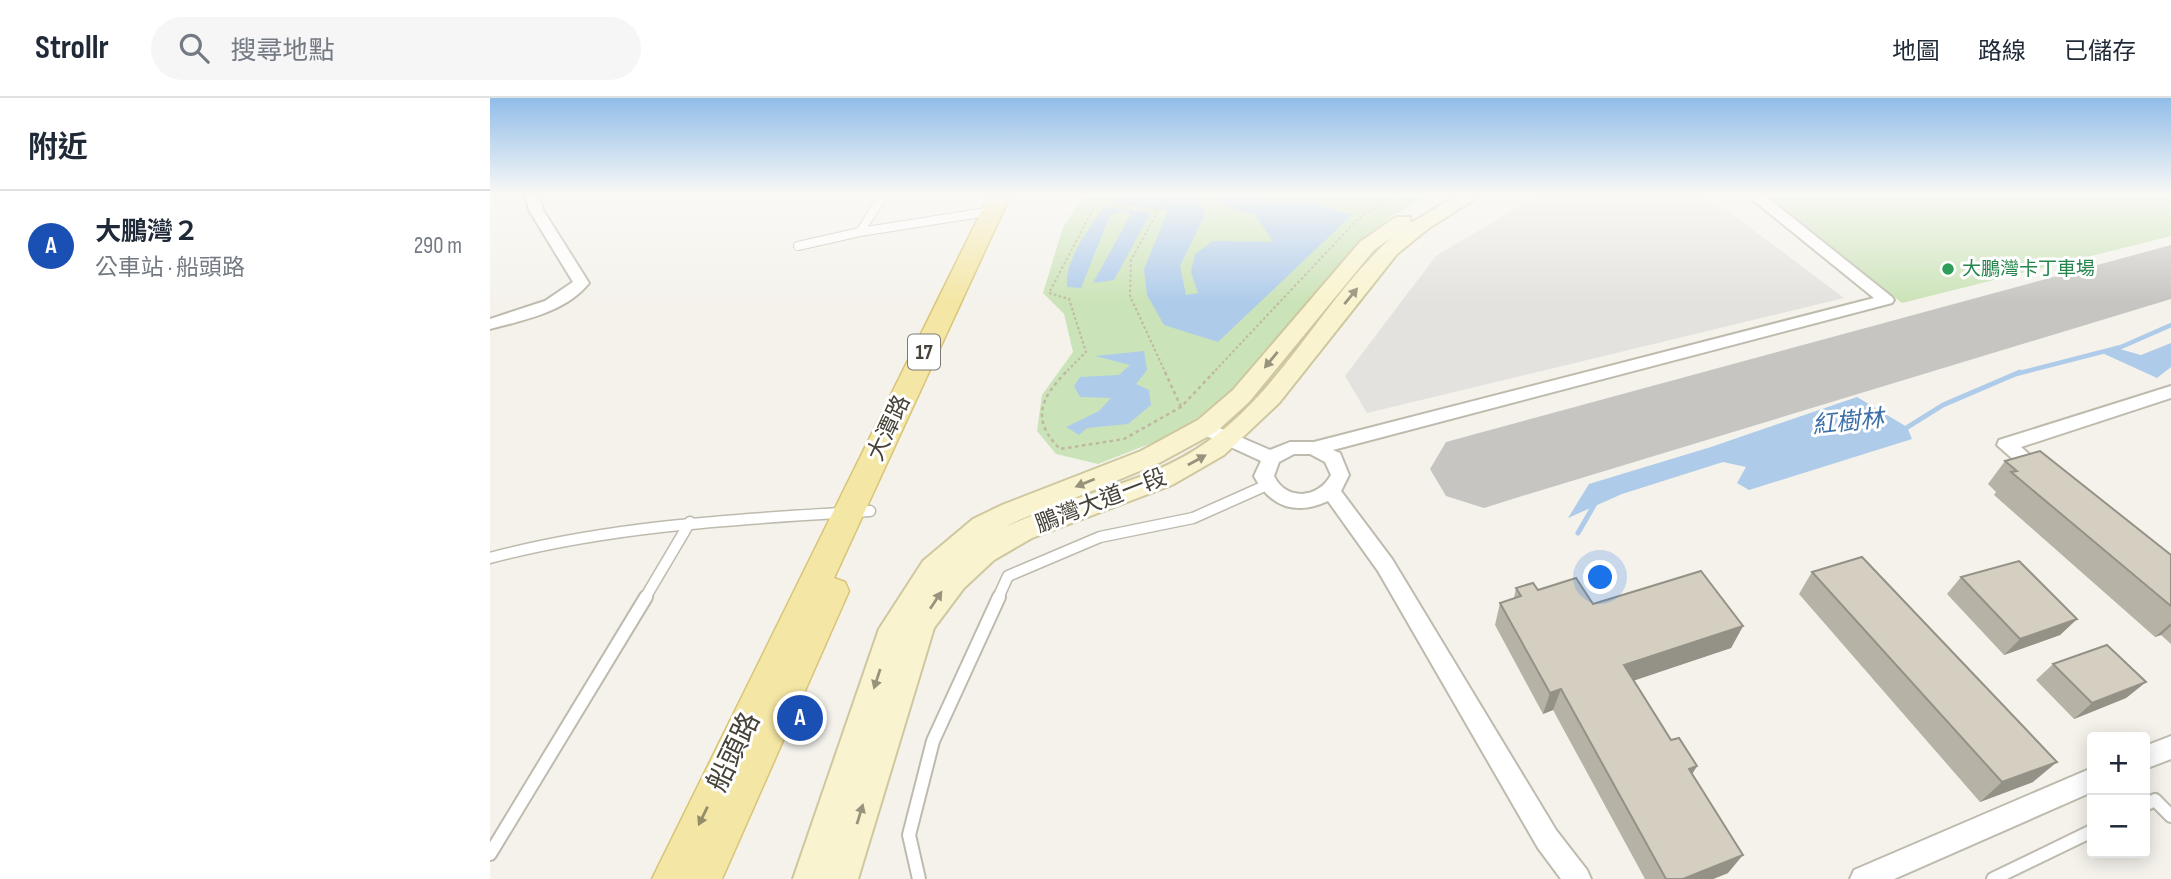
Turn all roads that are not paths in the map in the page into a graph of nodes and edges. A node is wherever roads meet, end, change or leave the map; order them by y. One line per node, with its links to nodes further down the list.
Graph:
1 (549, 230): 10 (street)
2 (867, 230): 8 (lane)
3 (984, 230): 18 (main road, 大潭路 / 17)
4 (999, 230): 18 (main road, 大潭路 / 17)
5 (1389, 230): 12 (street, 鵬灣大道一段, one-way to 12)
6 (1415, 230): 12 (street, 鵬灣大道一段, one-way to 6)
7 (1800, 230): 13 (street)
8 (860, 232): 9 (lane)
9 (798, 246)
10 (490, 324)
11 (2171, 392): 16 (street)
12 (1216, 434): 14 (street); 30 (street, 鵬灣大道一段, one-way to 30); 31 (street, 鵬灣大道一段, one-way to 12)
13 (1314, 448): 14 (street); 17 (street)
14 (1271, 458): 15 (street)
15 (1267, 485): 17 (street); 32 (lane)
16 (2058, 486)
17 (1331, 491): 33 (street)
18 (860, 511): 19 (lane); 28 (main road, 船頭路 / 17, one-way to 28); 29 (main road, 船頭路 / 17)
19 (691, 522): 20 (lane); 27 (lane)
20 (490, 558)
21 (2171, 747): 22 (street)
22 (2150, 756)
23 (2087, 782): 34 (street)
24 (2150, 802): 25 (lane)
25 (2171, 816)
26 (2087, 833): 35 (lane)
27 (490, 854)
28 (673, 879)
29 (701, 879)
30 (811, 879)
31 (840, 879)
32 (919, 879)
33 (1578, 879)
34 (1863, 879)
35 (1993, 879)

